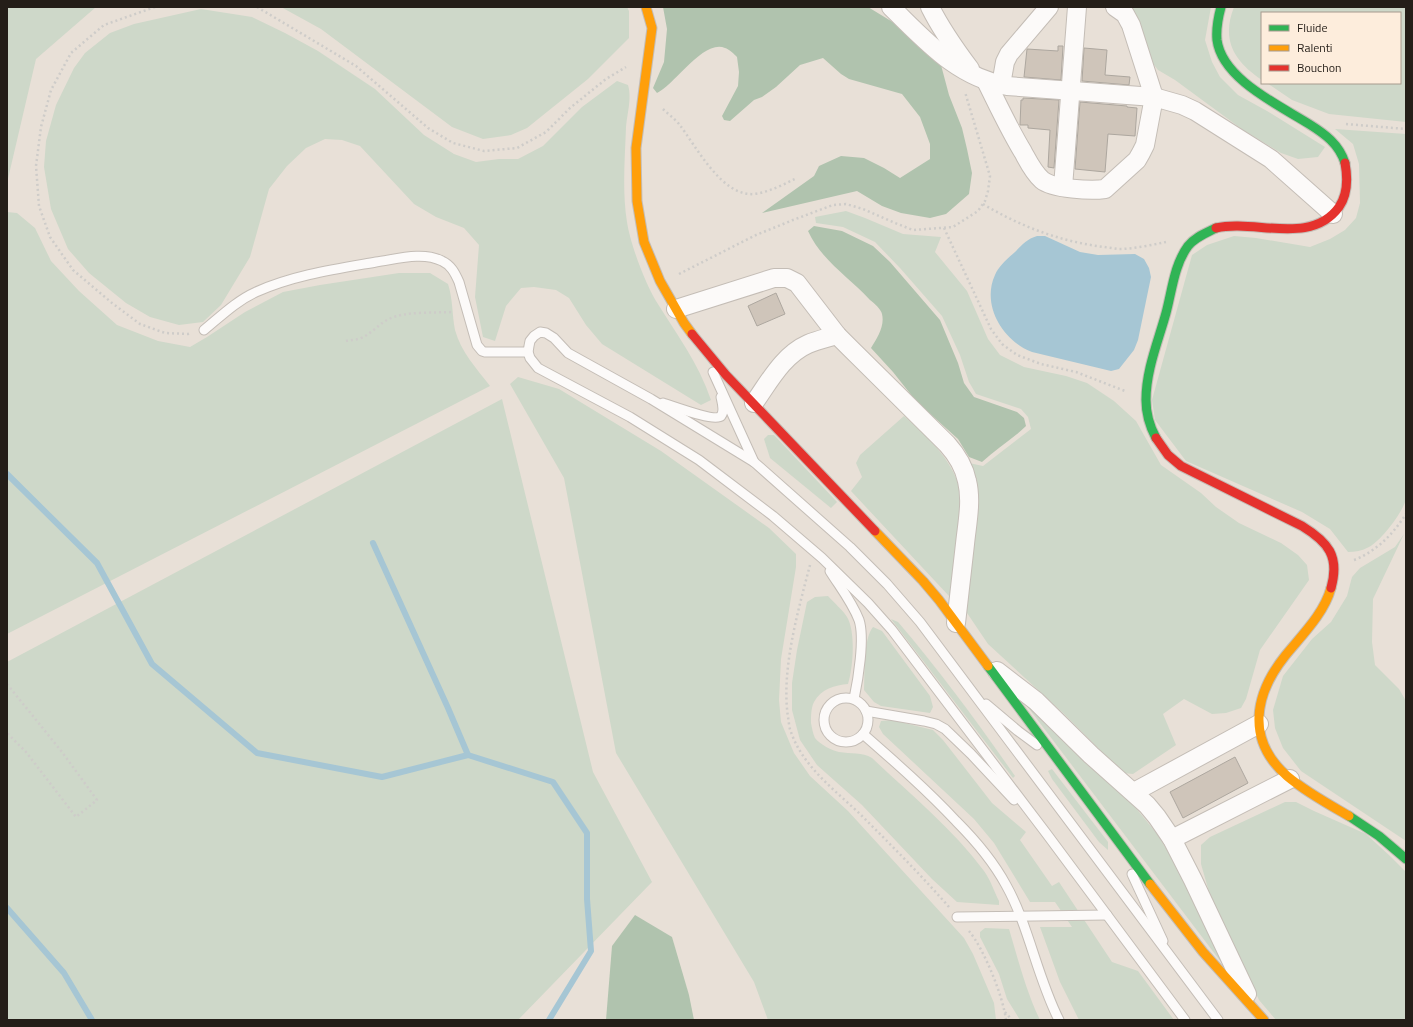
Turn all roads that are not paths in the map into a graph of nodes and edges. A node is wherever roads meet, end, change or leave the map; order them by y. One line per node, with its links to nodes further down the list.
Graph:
1 (646, 7): 13 (street)
2 (891, 7): 8 (street)
3 (930, 7): 8 (street)
4 (1049, 7): 8 (street)
5 (1078, 7): 9 (street)
6 (1115, 7): 10 (street)
7 (1221, 7): 12 (street)
8 (988, 81): 9 (street); 11 (street)
9 (1071, 91): 10 (street); 11 (street)
10 (1154, 97): 11 (street); 12 (street)
11 (1063, 187)
12 (1333, 214): 28 (street)
13 (676, 309): 15 (street); 16 (street)
14 (204, 330): 17 (lane)
15 (837, 335): 20 (street); 23 (street)
16 (701, 346): 18 (lane); 20 (street)
17 (528, 352): 19 (lane); 22 (lane)
18 (718, 382): 19 (lane); 21 (lane)
19 (651, 399): 21 (lane)
20 (754, 403): 23 (street)
21 (754, 462): 25 (lane)
22 (822, 558): 26 (lane); 33 (lane)
23 (956, 623): 24 (street)
24 (982, 660): 30 (street); 32 (street)
25 (972, 691): 30 (lane); 40 (lane)
26 (854, 699): 27 (lane); 29 (lane)
27 (866, 711): 29 (lane); 33 (lane)
28 (1259, 724): 31 (street); 32 (street)
29 (863, 734): 39 (lane)
30 (1055, 757): 35 (street)
31 (1290, 779): 34 (street); 36 (street)
32 (1134, 792): 34 (street)
33 (1046, 834): 37 (lane)
34 (1172, 839): 41 (street)
35 (1117, 841): 40 (lane); 41 (street)
36 (1406, 859)
37 (1107, 915): 39 (lane); 43 (lane)
38 (958, 917): 39 (lane)
39 (1020, 917): 42 (lane)
40 (1172, 958): 44 (lane)
41 (1258, 1014)
42 (1059, 1020)
43 (1185, 1020)
44 (1218, 1020)

